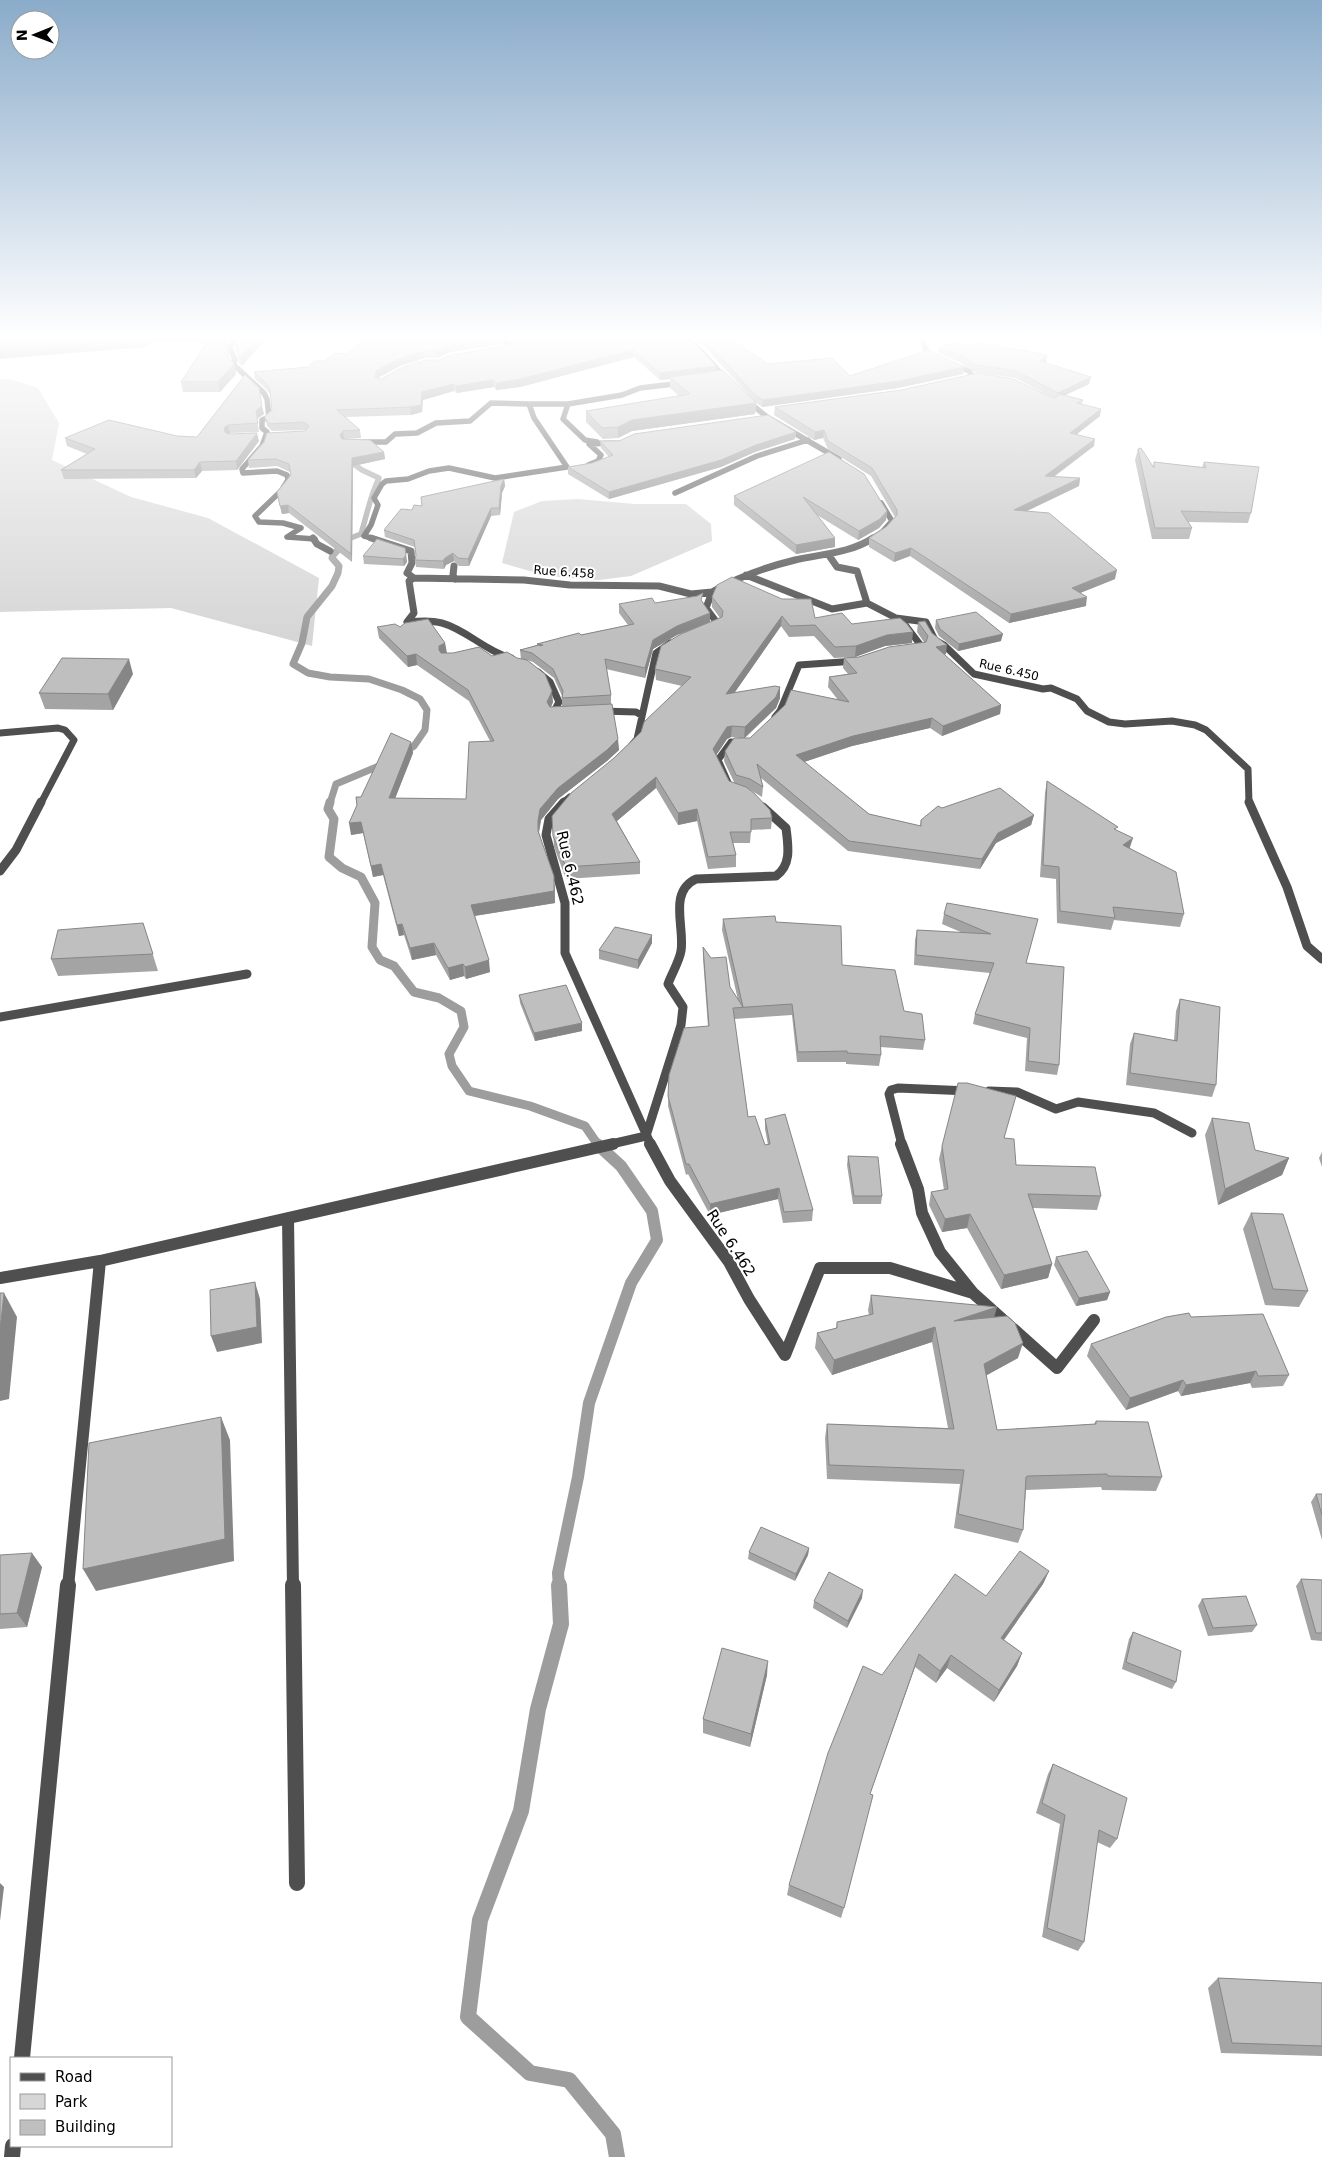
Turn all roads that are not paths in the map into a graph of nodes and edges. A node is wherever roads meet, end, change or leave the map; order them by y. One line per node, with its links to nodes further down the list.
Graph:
1 (394, 435): 9 (street)
2 (547, 435): 20 (street)
3 (579, 435): 11 (street)
4 (798, 435): 8 (street)
5 (278, 436): 6 (street)
6 (268, 437): 7 (street); 16 (street)
7 (259, 438)
8 (808, 440): 13 (street); 14 (street)
9 (358, 442)
10 (619, 442): 11 (street)
11 (603, 443): 12 (street)
12 (583, 466)
13 (848, 466)
14 (675, 493)
15 (876, 494): 17 (street)
16 (330, 551)
17 (828, 554): 19 (street); 23 (street)
18 (454, 566): 21 (street)
19 (746, 575): 22 (street); 23 (street)
20 (414, 578): 21 (street, Rue 6.458); 25 (street)
21 (455, 580): 22 (street, Rue 6.458)
22 (712, 592): 27 (street)
23 (866, 603): 24 (street, Rue 6.450)
24 (900, 619): 29 (street); 44 (street, Rue 6.450)
25 (407, 622): 26 (street); 31 (street)
26 (401, 629)
27 (703, 631)
28 (682, 636): 35 (street)
29 (904, 649)
30 (863, 659): 36 (street)
31 (519, 664)
32 (530, 666): 34 (street)
33 (595, 711): 35 (street)
34 (561, 713)
35 (641, 715): 39 (street)
36 (768, 724)
37 (0, 734): 43 (street)
38 (749, 742): 41 (street)
39 (626, 752)
40 (581, 788): 48 (street, Rue 6.462)
41 (740, 792)
42 (754, 799): 48 (street)
43 (0, 871)
44 (1322, 959)
45 (246, 974): 46 (street)
46 (0, 1017)
47 (1192, 1133): 52 (street)
48 (646, 1136): 49 (street); 52 (street, Rue 6.462)
49 (288, 1218): 50 (street); 54 (street)
50 (100, 1261): 51 (street); 55 (street)
51 (0, 1278)
52 (974, 1293): 53 (street)
53 (1094, 1320)
54 (297, 1883)
55 (22, 2057)

